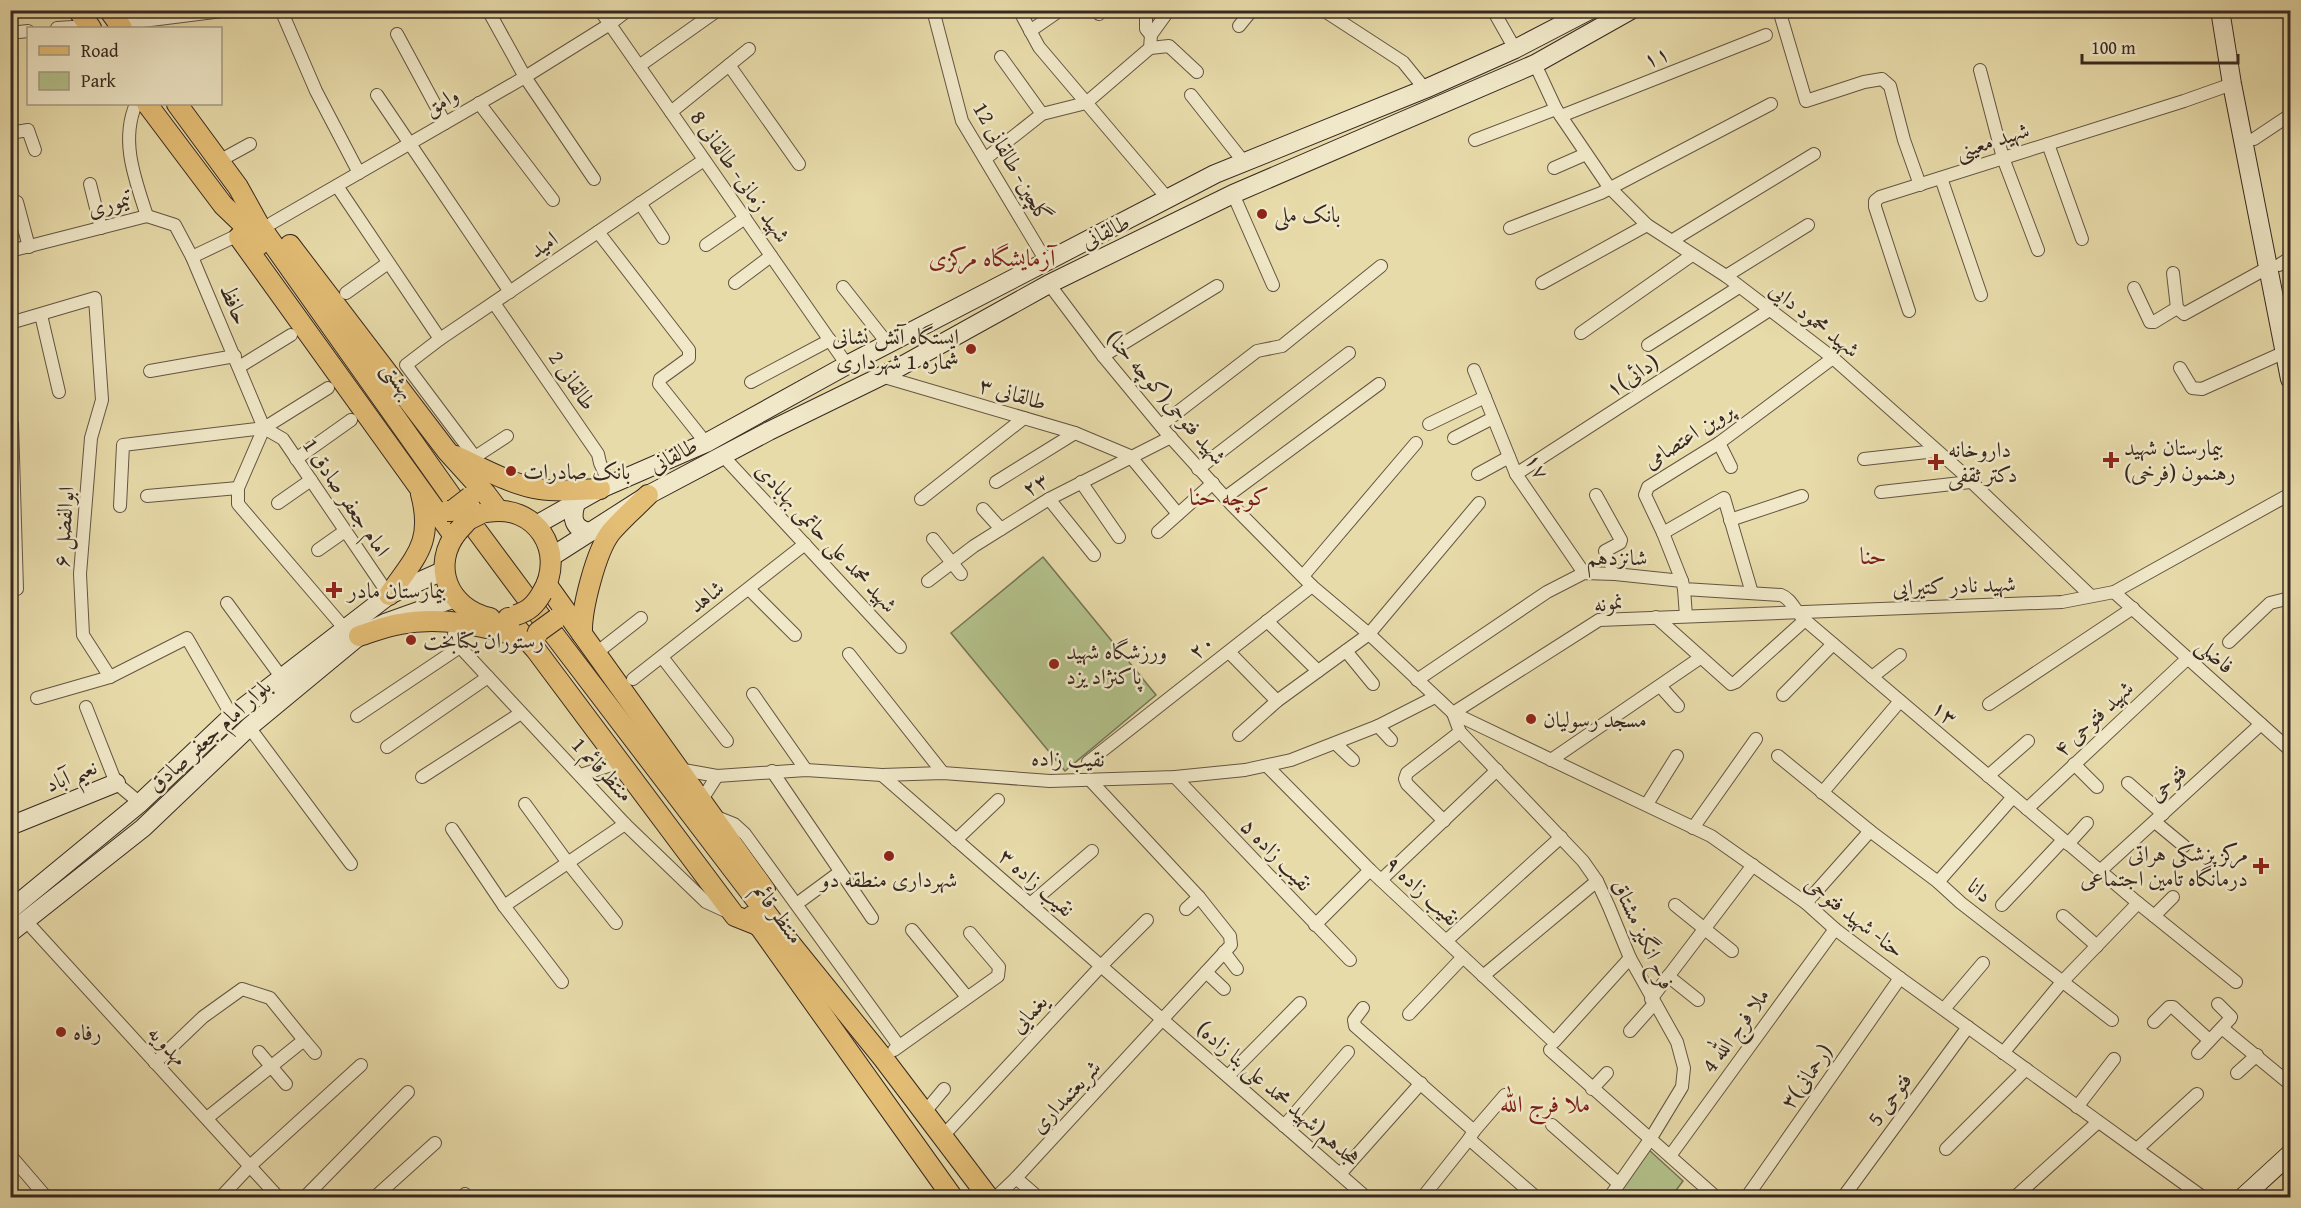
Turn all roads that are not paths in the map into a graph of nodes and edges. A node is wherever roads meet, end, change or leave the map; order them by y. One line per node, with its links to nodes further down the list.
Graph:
1 (230, 10): 20 (street)
2 (281, 10): 72 (street)
3 (488, 10): 40 (street)
4 (600, 10): 22 (street, شهید زمانی- طالقانی 8)
5 (628, 10): 22 (street, وامق)
6 (718, 10): 37 (street)
7 (933, 10): 66 (street, گلچین- طالقانی 12)
8 (1019, 10): 25 (street)
9 (1146, 10): 29 (street)
10 (1169, 10): 29 (street)
11 (1252, 10): 23 (street)
12 (1323, 10): 42 (street)
13 (1493, 10): 32 (street)
14 (1590, 10): 32 (main road, طالقانی)
15 (1631, 10): 35 (main road, طالقانی)
16 (1779, 10): 76 (street)
17 (2220, 10): 41 (main road)
18 (2231, 10): 57 (main road)
19 (1056, 13): 25 (street)
20 (117, 21)
21 (86, 22): 24 (street)
22 (610, 24): 37 (street, شهید زمانی- طالقانی 8); 40 (street, وامق)
23 (1239, 26)
24 (62, 27)
25 (1030, 30): 46 (street)
26 (27, 31): 27 (street)
27 (10, 33)
28 (397, 34): 55 (street)
29 (1151, 35): 31 (street)
30 (1766, 35): 52 (street, ۱۱)
31 (1150, 48): 39 (street); 46 (street)
32 (1515, 48): 42 (main road, طالقانی)
33 (749, 50): 36 (street)
34 (1001, 57): 53 (street)
35 (1535, 64): 52 (street, شهید محمود دایی); 80 (main road, طالقانی)
36 (729, 65): 51 (street); 70 (street)
37 (639, 66): 51 (street, شهید زمانی- طالقانی 8)
38 (1980, 70): 65 (street)
39 (1197, 72)
40 (525, 77): 45 (street, وامق); 74 (street)
41 (2232, 84): 61 (street, شهید معینی); 107 (main road)
42 (1425, 89): 69 (main road, طالقانی)
43 (376, 95): 60 (street)
44 (1191, 95): 69 (street)
45 (479, 103): 55 (street, وامق); 82 (street)
46 (1086, 103): 53 (street); 81 (street)
47 (1771, 104): 79 (street)
48 (136, 105): 86 (street, تیموری)
49 (148, 105): 85 (main road, بهشتی)
50 (178, 105): 68 (main road, بهشتی)
51 (671, 112): 67 (street, شهید زمانی- طالقانی 8)
52 (1559, 112): 58 (street, ۱۱); 63 (street, شهید محمود دایی)
53 (1042, 114): 66 (street)
54 (2290, 115): 57 (street)
55 (445, 123): 60 (street, وامق)
56 (10, 133): 62 (street)
57 (2254, 139): 107 (main road)
58 (1475, 140)
59 (250, 144): 68 (street)
60 (409, 144): 72 (street, وامق); 119 (street)
61 (2048, 144): 65 (street, شهید معینی); 96 (street)
62 (35, 150)
63 (1586, 154): 71 (street); 79 (street, شهید محمود دایی)
64 (1814, 154): 97 (street)
65 (2003, 158): 73 (street, شهید معینی); 100 (street)
66 (986, 159): 105 (street, گلچین- طالقانی 12)
67 (704, 160): 84 (street, امید); 87 (street, شهید زمانی- طالقانی 8)
68 (219, 161): 78 (main road, بهشتی)
69 (1243, 161): 81 (main road, طالقانی)
70 (799, 164)
71 (1554, 168)
72 (359, 173): 77 (street, وامق)
73 (1941, 178): 76 (street, شهید معینی); 121 (street)
74 (594, 179)
75 (90, 184): 91 (street)
76 (1920, 185): 125 (street, شهید معینی)
77 (337, 186): 88 (street, وامق); 106 (street)
78 (238, 187): 88 (main road); 270 (main road, بهشتی)
79 (1609, 187): 89 (street, شهید محمود دایی); 92 (street)
80 (1233, 194): 113 (main road, طالقانی); 114 (street)
81 (1168, 199): 105 (main road, طالقانی)
82 (553, 200)
83 (17, 202): 99 (street)
84 (640, 203): 93 (street, امید); 95 (street)
85 (223, 205): 94 (main road); 263 (main road, بهشتی)
86 (147, 216): 91 (street, تیموری); 104 (street, حافظ)
87 (745, 218): 98 (street); 103 (street, شهید زمانی- طالقانی 8)
88 (272, 223): 165 (main road)
89 (1647, 225): 97 (street, شهید محمود دایی); 112 (street)
90 (1808, 225): 110 (street)
91 (101, 228): 99 (street, تیموری)
92 (1510, 228)
93 (598, 232): 119 (street, امید); 162 (street)
94 (238, 235): 104 (street); 182 (main road)
95 (663, 238)
96 (2082, 239)
97 (1673, 240): 102 (street, شهید محمود دایی)
98 (706, 245)
99 (29, 248): 101 (street, تیموری)
100 (2038, 250)
101 (10, 251)
102 (1692, 255): 110 (street, شهید محمود دایی); 129 (street)
103 (771, 256): 111 (street); 132 (street, شهید زمانی- طالقانی 8)
104 (192, 257): 139 (street, حافظ)
105 (1046, 261): 133 (main road, طالقانی)
106 (388, 263): 120 (street); 131 (street)
107 (2280, 263): 123 (street); 128 (main road); 135 (main road)
108 (1381, 266): 156 (street)
109 (2173, 273): 123 (street)
110 (1726, 276): 117 (street, شهید محمود دایی)
111 (735, 283)
112 (1542, 283)
113 (1049, 284): 137 (street, (کوچه حنا)شهید فتوحی); 144 (main road, طالقانی)
114 (1273, 285)
115 (1217, 286): 137 (street)
116 (843, 287): 133 (street)
117 (1739, 287): 124 (street, شهید محمود دایی); 134 (street)
118 (2134, 288): 123 (street)
119 (510, 292): 122 (street, امید)
120 (346, 293)
121 (1981, 295)
122 (494, 303): 131 (street, امید); 183 (street, طالقانی 2)
123 (2177, 308)
124 (1771, 309): 138 (street, شهید محمود دایی); 176 (street, ۱(دائی))
125 (1909, 311)
126 (41, 315): 127 (street); 149 (street); 265 (street, ابوالفضل ۶)
127 (10, 323)
128 (2290, 327)
129 (1581, 333)
130 (291, 335): 139 (street)
131 (441, 339): 159 (street, امید)
132 (830, 340): 140 (street, شهید زمانی- طالقانی 8); 146 (street)
133 (888, 344): 140 (main road, طالقانی)
134 (1648, 345)
135 (2285, 352): 141 (street); 145 (main road)
136 (1349, 353): 173 (street)
137 (1103, 356): 156 (street, (کوچه حنا)شهید فتوحی)
138 (1833, 358): 164 (street, پروین اعتصامی); 166 (street, شهید محمود دایی)
139 (237, 362): 143 (street); 157 (street, حافظ)
140 (847, 365): 162 (main road, طالقانی)
141 (2180, 368)
142 (1474, 370): 150 (street, ۱۷)
143 (150, 371)
144 (882, 376): 151 (street, طالقانی ۳); 167 (main road, طالقانی)
145 (2290, 379)
146 (751, 382)
147 (1379, 384): 191 (street)
148 (328, 388): 157 (street)
149 (59, 392)
150 (1485, 397): 152 (street, ۱۷); 155 (street)
151 (1024, 418): 158 (street, طالقانی ۳); 192 (street)
152 (1493, 418): 161 (street); 169 (street, ۱۷)
153 (351, 420): 170 (street)
154 (12, 424): 198 (street)
155 (1429, 424)
156 (1161, 425): 160 (street, (کوچه حنا)شهید فتوحی)
157 (264, 428): 170 (street, امام جعفر صادق 1); 184 (street); 197 (street)
158 (1075, 433): 168 (street, طالقانی ۳); 178 (street)
159 (507, 436)
160 (1171, 437): 168 (street, ۲۳); 173 (street, (کوچه حنا)شهید فتوحی)
161 (1454, 438)
162 (706, 443): 183 (main road, طالقانی)
163 (1416, 443): 222 (street)
164 (1719, 443): 172 (street); 210 (street, پروین اعتصامی)
165 (447, 451): 174 (main road); 183 (main road)
166 (1936, 451): 171 (street); 180 (street, شهید محمود دایی)
167 (723, 456): 187 (main road, طالقانی); 213 (street, شهید محمد علی حاتمی بهابادی)
168 (1130, 456): 179 (street, ۲۳); 202 (street)
169 (1509, 457): 175 (street); 176 (street, ۱۷)
170 (296, 459): 177 (street, امام جعفر صادق 1)
171 (1864, 459)
172 (1731, 467)
173 (1198, 469): 181 (street, (کوچه حنا)شهید فتوحی)
174 (468, 474): 199 (main road, bridge); 201 (main road)
175 (1478, 474)
176 (1516, 474): 219 (street, ۱۷)
177 (311, 480): 194 (street); 206 (street, امام جعفر صادق 1)
178 (996, 482)
179 (1081, 482): 193 (street, ۲۳); 211 (street)
180 (1970, 482): 185 (street); 233 (street, شهید محمود دایی)
181 (1213, 483): 191 (street, (کوچه حنا)شهید فتوحی); 202 (street)
182 (419, 485): 199 (main road); 232 (main road)
183 (605, 487): 195 (main road, طالقانی)
184 (238, 488): 189 (street); 246 (street)
185 (1881, 492)
186 (2290, 494): 230 (street, شهید نادر کتیرایی)
187 (648, 495): 207 (main road, طالقانی); 245 (main road)
188 (1596, 495): 221 (street)
189 (147, 496)
190 (1803, 496): 203 (street)
191 (1226, 497): 222 (street, (کوچه حنا)شهید فتوحی)
192 (921, 499)
193 (1049, 499): 205 (street, ۲۳); 215 (street)
194 (278, 503)
195 (576, 503): 204 (main road, طالقانی); 207 (main road)
196 (1479, 503): 248 (street)
197 (120, 506)
198 (13, 508): 227 (street)
199 (440, 509): 209 (main road)
200 (983, 509): 205 (street)
201 (489, 512): 204 (main road); 209 (main road, bridge)
202 (1178, 514): 208 (street)
203 (1731, 520): 210 (street); 231 (street)
204 (536, 525): 216 (main road)
205 (1001, 529): 217 (street, ۲۳)
206 (345, 531): 214 (street); 232 (street, امام جعفر صادق 1)
207 (590, 532): 216 (main road, طالقانی)
208 (1158, 532)
209 (456, 533): 218 (main road)
210 (1663, 533): 225 (street, پروین اعتصامی)
211 (1119, 537)
212 (933, 539): 217 (street)
213 (805, 544): 229 (street, شاهد); 254 (street, شهید محمد علی حاتمی بهابادی)
214 (318, 550)
215 (1094, 555)
216 (551, 556): 228 (main road)
217 (952, 562): 220 (street); 224 (street, ۲۳)
218 (444, 570): 223 (main road, بلوار امام جعفر صادق); 234 (main road)
219 (1584, 573): 221 (street, شانزدهم); 271 (street, شانزدهم)
220 (962, 574)
221 (1615, 574): 225 (street, شانزدهم)
222 (1303, 576): 226 (street, (کوچه حنا)شهید فتوحی)
223 (419, 581): 232 (main road, بلوار امام جعفر صادق); 237 (main road)
224 (928, 581)
225 (1683, 585): 231 (street, شانزدهم); 239 (street, پروین اعتصامی)
226 (1312, 586): 244 (street, ۲۰); 248 (street, (کوچه حنا)شهید فتوحی)
227 (17, 589)
228 (545, 589): 241 (main road, bridge); 245 (main road)
229 (749, 589): 249 (street); 260 (street, شاهد)
230 (2114, 592): 233 (street, شهید نادر کتیرایی); 238 (street, فاضلی)
231 (1752, 593): 240 (street, شانزدهم)
232 (388, 595): 246 (main road, بلوار امام جعفر صادق)
233 (2090, 596): 240 (street, شهید نادر کتیرایی)
234 (455, 598): 237 (main road, بلوار امام جعفر صادق); 241 (main road)
235 (2290, 598): 251 (street)
236 (227, 603): 268 (street)
237 (436, 604): 246 (main road, بلوار امام جعفر صادق)
238 (2133, 608): 262 (street, فاضلی); 280 (street)
239 (1686, 616): 240 (street, نمونه); 242 (street, نمونه)
240 (1800, 616): 252 (street, ۱۳); 261 (street)
241 (512, 617): 250 (main road)
242 (1656, 617): 261 (street); 284 (street, نمونه)
243 (641, 618): 257 (street)
244 (1267, 621): 256 (street, ۲۰); 264 (street)
245 (571, 626): 250 (main road, bridge); 257 (main road)
246 (352, 633): 250 (main road); 268 (main road, بلوار امام جعفر صادق); 289 (main road, بلوار امام جعفر صادق)
247 (454, 634): 253 (street, منتظرقائم 1)
248 (1369, 634): 255 (street); 271 (street, (کوچه حنا)شهید فتوحی)
249 (795, 635)
250 (533, 641): 303 (main road)
251 (2229, 642)
252 (1833, 644): 267 (street, ۱۳); 275 (street)
253 (460, 647): 266 (street, منتظرقائم 1); 286 (street)
254 (900, 647)
255 (1346, 651): 264 (street); 272 (street)
256 (1229, 652): 278 (street); 304 (street, ۲۰)
257 (594, 654): 307 (main road)
258 (849, 654): 311 (street)
259 (1900, 655): 267 (street)
260 (662, 657): 269 (street, شاهد); 294 (street)
261 (1700, 658): 273 (street)
262 (2188, 658): 287 (street, فاضلی); 305 (street, شهید فتوحی ۴)
263 (561, 660): 370 (main road, منتظر قائم)
264 (1318, 671): 278 (street)
265 (110, 677): 277 (street); 285 (street)
266 (488, 677): 283 (street, منتظرقائم 1); 297 (street)
267 (1872, 677): 279 (street, ۱۳)
268 (282, 678): 285 (main road, بلوار امام جعفر صادق)
269 (633, 679)
270 (590, 680): 370 (main road, منتظر قائم)
271 (1417, 681): 276 (street, (کوچه حنا)شهید فتوحی)
272 (1373, 684)
273 (1660, 686): 281 (street); 302 (street)
274 (753, 694): 308 (street)
275 (1783, 695)
276 (1434, 697): 284 (street, حنا- شهید فتوحی); 288 (street, نقیب زاده)
277 (37, 698)
278 (1277, 701): 291 (street)
279 (1900, 701): 315 (street, ۱۳); 322 (street)
280 (1989, 704)
281 (1678, 706)
282 (86, 707): 319 (street)
283 (521, 713): 312 (street, منتظرقائم 1); 316 (street)
284 (1454, 713): 290 (street, فرح انگیز مشتاق); 302 (street, حنا- شهید فتوحی)
285 (232, 716): 325 (main road, بلوار امام جعفر صادق)
286 (357, 716)
287 (2261, 724): 298 (street, فاضلی); 330 (street, فتوحی)
288 (1378, 726): 293 (street); 296 (street, نقیب زاده)
289 (249, 727): 344 (street); 368 (main road, بلوار امام جعفر صادق)
290 (1460, 732): 310 (street, فرح انگیز مشتاق); 331 (street)
291 (1239, 735)
292 (1756, 739): 335 (street)
293 (1391, 740)
294 (727, 741)
295 (2028, 741): 315 (street)
296 (1336, 744): 301 (street); 306 (street, نقیب زاده)
297 (387, 747)
298 (2290, 750)
299 (1677, 756): 327 (street)
300 (1778, 756): 322 (street, دانا)
301 (1353, 760)
302 (1551, 760): 327 (street, حنا- شهید فتوحی)
303 (620, 762): 312 (street); 363 (main road)
304 (1088, 762)
305 (2074, 764): 321 (street); 329 (street, شهید فتوحی ۴)
306 (1267, 766): 317 (street, نقیب زاده); 346 (street, نقیب زاده ۹)
307 (677, 768): 314 (street, نقیب زاده); 328 (main road)
308 (806, 770): 309 (street, نقیب زاده); 313 (street, نقیب زاده)
309 (772, 771): 314 (street, نقیب زاده); 347 (street)
310 (1497, 771): 331 (street); 338 (street, فرح انگیز مشتاق)
311 (943, 773): 313 (street, نقیب زاده); 318 (street, نقیب زاده)
312 (581, 775): 333 (street, منتظرقائم 1)
313 (882, 775): 339 (street, نقیب زاده ۳)
314 (717, 776): 328 (street)
315 (1988, 776): 323 (street, ۱۳)
316 (422, 777)
317 (1175, 777): 318 (street, نقیب زاده); 371 (street, نقیب زاده ۵)
318 (1090, 780): 352 (street)
319 (116, 783): 325 (street); 334 (main road, نعیم آباد)
320 (2128, 783): 330 (street)
321 (2097, 787)
322 (1822, 793): 337 (street, دانا)
323 (2013, 797): 329 (street, ۱۳); 351 (street)
324 (998, 800): 339 (street)
325 (140, 803): 362 (main road, بلوار امام جعفر صادق)
326 (525, 804): 343 (street)
327 (1647, 804): 335 (street, حنا- شهید فتوحی)
328 (706, 808): 370 (main road); 413 (street)
329 (2026, 809): 340 (street, ۱۳)
330 (2159, 818): 341 (street); 348 (street, فتوحی)
331 (1444, 821): 349 (street)
332 (2087, 823): 340 (street)
333 (625, 824): 343 (street); 363 (street, منتظرقائم 1)
334 (10, 826)
335 (1693, 828): 345 (street, حنا- شهید فتوحی)
336 (452, 829): 360 (street)
337 (1870, 831): 351 (street, دانا); 355 (street)
338 (1561, 837): 350 (street, فرح انگیز مشتاق); 377 (street)
339 (956, 840): 357 (street, نقیب زاده ۳)
340 (2066, 842): 348 (street, ۱۳); 359 (street)
341 (2184, 846)
342 (1092, 851): 357 (street)
343 (568, 863): 360 (street); 369 (street)
344 (351, 864)
345 (1753, 865): 355 (street, حنا- شهید فتوحی); 372 (street)
346 (1370, 870): 349 (street, نقیب زاده ۹); 371 (street)
347 (840, 872): 354 (street); 366 (street)
348 (2100, 872): 356 (street, ۱۳)
349 (1381, 880): 377 (street, نقیب زاده ۹)
350 (1597, 881): 382 (street, فرح انگیز مشتاق); 388 (street)
351 (1938, 882): 392 (street, دانا)
352 (1199, 897): 361 (street); 380 (street)
353 (2173, 897): 365 (street)
354 (802, 900)
355 (1806, 903): 373 (street, حنا- شهید فتوحی)
356 (2138, 903): 365 (street, ۱۳); 378 (street)
357 (1030, 904): 385 (street, نقیب زاده ۳)
358 (1675, 905): 372 (street)
359 (2002, 905)
360 (504, 906): 391 (street)
361 (1186, 909)
362 (10, 910)
363 (735, 916): 370 (main road)
364 (2063, 916): 378 (street)
365 (2154, 916): 393 (street, ۱۳)
366 (872, 918)
367 (1147, 920): 385 (street, یغمایی)
368 (26, 921): 375 (main road, بلوار امام جعفر صادق); 420 (street, مهدویه)
369 (616, 923)
370 (766, 924): 413 (main road, منتظر قائم); 461 (main road, منتظر قائم)
371 (1315, 925): 383 (street, نقیب زاده ۵)
372 (1705, 928): 379 (street); 389 (street)
373 (1835, 929): 390 (street, حنا- شهید فتوحی); 449 (street, 4 ملا فرج الله)
374 (912, 930): 395 (street)
375 (10, 933)
376 (970, 933): 395 (street)
377 (1446, 941): 381 (street, نقیب زاده ۹)
378 (2097, 946): 392 (street)
379 (1732, 951)
380 (1224, 952): 386 (street); 387 (street, شریعتمداری)
381 (1463, 957): 388 (street, نقیب زاده ۹); 402 (street)
382 (1630, 958): 397 (street, فرح انگیز مشتاق); 411 (street)
383 (1350, 960)
384 (1983, 963): 401 (street)
385 (1101, 966): 403 (street, نقیب زاده ۳); 442 (street, یغمایی)
386 (1237, 969)
387 (1206, 972): 394 (street); 403 (street, شریعتمداری)
388 (1483, 976): 411 (street, نقیب زاده ۹)
389 (1668, 976): 396 (street); 397 (street)
390 (1900, 978): 401 (street, حنا- شهید فتوحی); 470 (street, ۳(رحمانی))
391 (562, 982)
392 (2062, 982): 404 (street, دانا); 416 (street)
393 (2236, 982)
394 (1224, 989)
395 (967, 997): 413 (street)
396 (1698, 1000)
397 (1653, 1002): 408 (street); 443 (street, فرح انگیز مشتاق)
398 (1300, 1003): 426 (street)
399 (2218, 1004): 407 (street)
400 (1364, 1008): 427 (street)
401 (1944, 1009): 406 (street, حنا- شهید فتوحی)
402 (1409, 1014)
403 (1163, 1020): 426 (street, هجدهم(شهید محمد علی بنا زاده)); 453 (street, شریعتمداری)
404 (2112, 1020)
405 (2154, 1022): 410 (street)
406 (1968, 1027): 416 (street, حنا- شهید فتوحی); 455 (street, فتوحی 5)
407 (2222, 1028): 410 (street); 418 (street)
408 (1630, 1031)
409 (304, 1040): 415 (street); 420 (street); 422 (street)
410 (2209, 1040): 417 (street)
411 (1552, 1046): 431 (street, نقیب زاده ۹)
412 (259, 1052): 422 (street)
413 (891, 1052): 436 (main road, منتظر قائم)
414 (1348, 1052): 440 (street)
415 (315, 1053)
416 (2003, 1053): 423 (street, حنا- شهید فتوحی)
417 (2198, 1053)
418 (2257, 1055): 425 (street); 429 (street)
419 (2114, 1059): 435 (street)
420 (155, 1063): 437 (street, مهدویه)
421 (361, 1065): 450 (street)
422 (271, 1066): 428 (street); 437 (street)
423 (2026, 1069): 435 (street, حنا- شهید فتوحی); 445 (street)
424 (1607, 1073): 431 (street)
425 (2237, 1073)
426 (1228, 1076): 440 (street, هجدهم(شهید محمد علی بنا زاده))
427 (1420, 1083): 441 (street); 452 (street)
428 (286, 1084)
429 (2290, 1084)
430 (944, 1089): 436 (street)
431 (1592, 1089): 443 (street, نقیب زاده ۹)
432 (408, 1092): 459 (street)
433 (2197, 1094): 446 (street)
434 (1504, 1095): 441 (street)
435 (2077, 1107): 438 (street, حنا- شهید فتوحی)
436 (924, 1113): 442 (main road, منتظر قائم)
437 (207, 1118): 450 (street, مهدویه)
438 (2098, 1122): 446 (street, حنا- شهید فتوحی); 471 (street)
439 (1552, 1125): 454 (street)
440 (1284, 1126): 452 (street, هجدهم(شهید محمد علی بنا زاده))
441 (1471, 1135): 466 (street); 467 (street)
442 (942, 1137): 462 (main road, منتظر قائم)
443 (1651, 1138): 449 (street); 454 (street, فرح انگیز مشتاق)
444 (435, 1143): 460 (street)
445 (1946, 1149)
446 (2137, 1149): 472 (street, حنا- شهید فتوحی)
447 (2290, 1154): 473 (main road)
448 (10, 1155): 456 (street)
449 (1670, 1156): 469 (street)
450 (250, 1166): 457 (street); 458 (street, مهدویه)
451 (2290, 1168): 474 (main road)
452 (1340, 1174): 465 (street, هجدهم(شهید محمد علی بنا زاده))
453 (1016, 1178): 463 (street, شریعتمداری); 464 (street)
454 (1618, 1184): 468 (street, فرح انگیز مشتاق)
455 (1844, 1196)
456 (47, 1197)
457 (220, 1197)
458 (279, 1197)
459 (304, 1197)
460 (375, 1197)
461 (953, 1197)
462 (989, 1197)
463 (995, 1197)
464 (1038, 1197)
465 (1367, 1197)
466 (1422, 1197)
467 (1537, 1197)
468 (1609, 1197)
469 (1717, 1197)
470 (1746, 1197)
471 (2014, 1197)
472 (2204, 1197)
473 (2242, 1197)
474 (2257, 1197)

